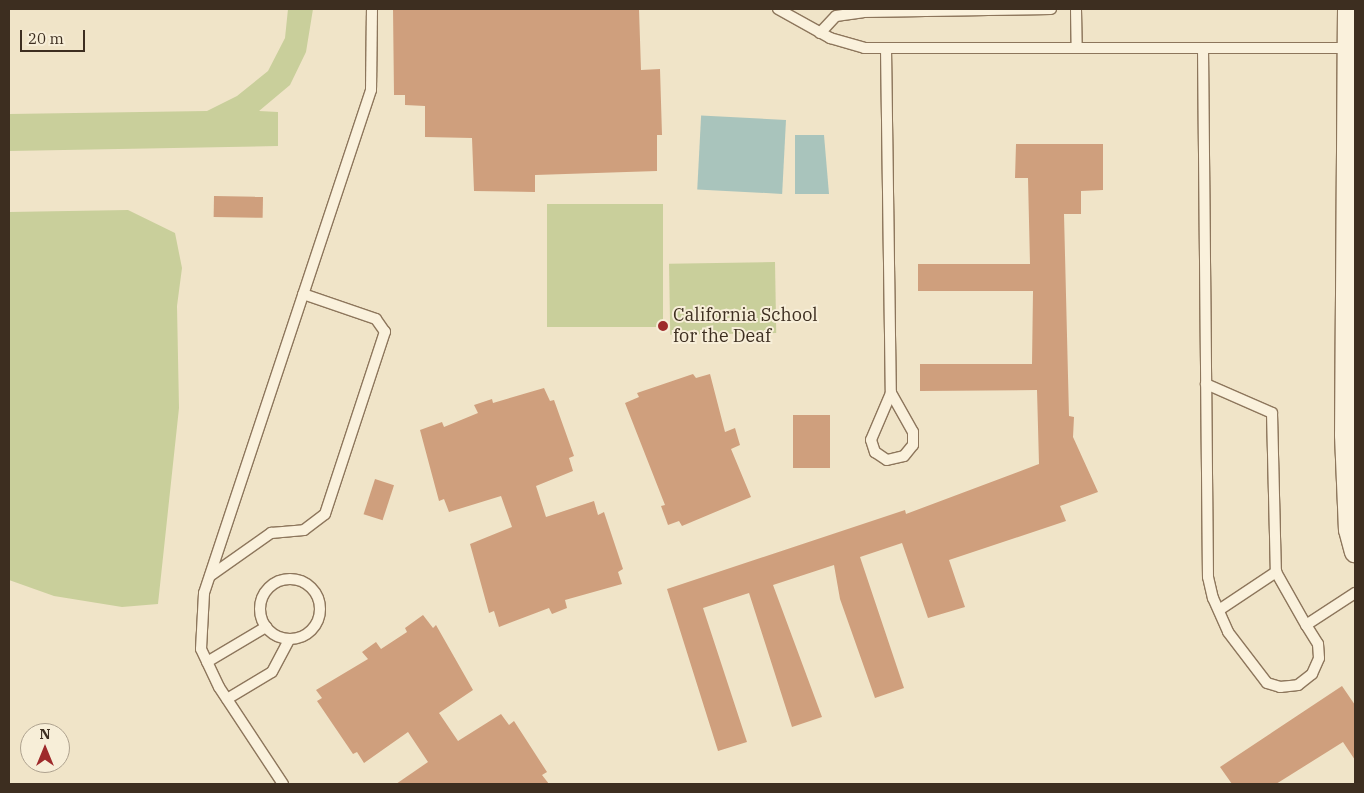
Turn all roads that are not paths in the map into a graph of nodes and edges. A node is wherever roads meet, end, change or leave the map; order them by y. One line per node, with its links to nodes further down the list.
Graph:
1 (372, 9): 12 (lane)
2 (778, 9): 6 (lane)
3 (1051, 9): 6 (lane)
4 (1076, 9): 8 (lane)
5 (1348, 9): 10 (street)
6 (820, 33): 7 (lane)
7 (886, 48): 8 (lane); 14 (lane)
8 (1077, 48): 9 (lane)
9 (1203, 48): 10 (lane); 13 (lane)
10 (1349, 48): 11 (street)
11 (1352, 125): 15 (street)
12 (303, 294): 18 (lane); 18 (lane)
13 (1206, 384): 17 (lane); 20 (lane)
14 (891, 394): 14 (lane)
15 (1350, 435): 16 (street)
16 (1355, 552)
17 (1276, 572): 20 (lane); 21 (lane)
18 (210, 576): 24 (lane)
19 (1355, 593): 21 (lane)
20 (1219, 610): 21 (lane)
21 (1306, 625)
22 (266, 627): 23 (lane); 23 (lane); 24 (lane)
23 (289, 640): 25 (lane)
24 (207, 662): 25 (lane)
25 (226, 699): 26 (lane)
26 (283, 784)

